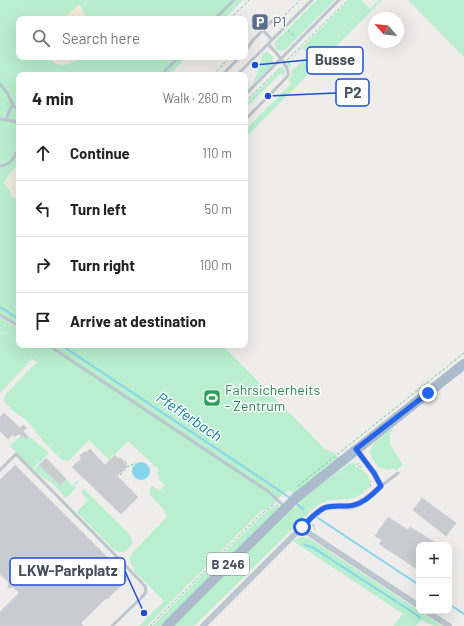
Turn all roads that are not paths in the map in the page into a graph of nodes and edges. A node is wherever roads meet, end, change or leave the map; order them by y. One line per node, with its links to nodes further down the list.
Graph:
1 (234, 0): 4 (lane)
2 (312, 0): 7 (lane)
3 (339, 0): 10 (lane)
4 (218, 16)
5 (274, 18): 6 (lane)
6 (262, 30): 7 (lane); 9 (lane)
7 (272, 40): 8 (lane)
8 (268, 44): 10 (lane); 15 (lane)
9 (248, 47)
10 (280, 59): 17 (lane); 20 (lane)
11 (176, 60): 13 (lane)
12 (237, 60): 14 (lane)
13 (164, 72)
14 (225, 72)
15 (240, 72)
16 (0, 84): 18 (lane)
17 (248, 92)
18 (13, 106): 19 (lane); 22 (lane)
19 (16, 108)
20 (248, 117)
21 (0, 119): 22 (lane)
22 (6, 120): 23 (lane)
23 (16, 122)
24 (16, 155): 25 (lane)
25 (0, 166)
26 (0, 314): 27 (lane)
27 (16, 324)
28 (53, 348): 34 (lane)
29 (464, 364): 30 (main road, B 246)
30 (356, 449): 33 (street); 34 (main road, B 246)
31 (0, 470): 38 (lane)
32 (398, 473): 33 (lane)
33 (381, 486): 35 (street)
34 (289, 500): 39 (main road, B 246)
35 (302, 527): 36 (street); 40 (street)
36 (416, 604)
37 (431, 614): 41 (street)
38 (112, 626)
39 (167, 626)
40 (203, 626)
41 (449, 626)

